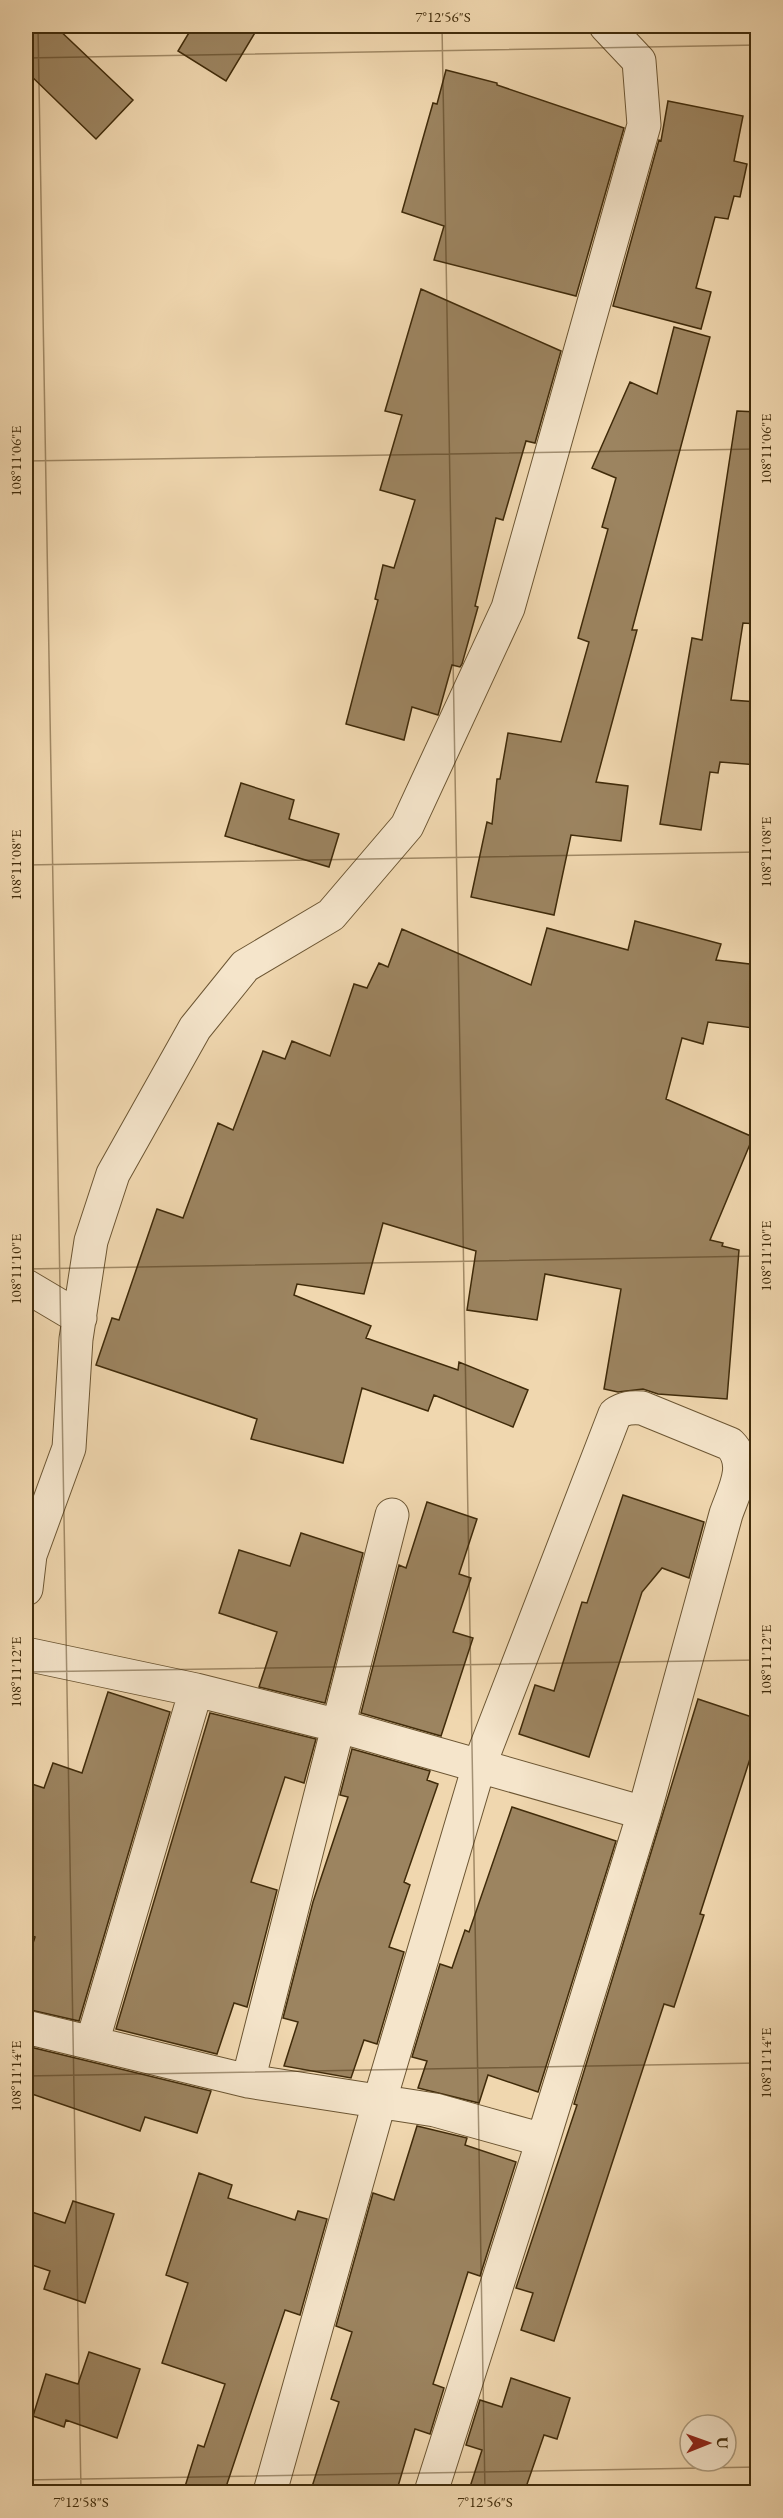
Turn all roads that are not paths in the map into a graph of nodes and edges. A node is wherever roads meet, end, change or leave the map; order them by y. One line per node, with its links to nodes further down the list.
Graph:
1 (606, 26): 3 (street)
2 (26, 1286): 3 (street)
3 (80, 1318): 5 (street)
4 (392, 1515): 8 (street)
5 (26, 1589)
6 (26, 1654): 7 (street)
7 (196, 1690): 8 (street); 12 (street)
8 (339, 1726): 9 (street); 13 (street)
9 (479, 1766): 10 (street); 10 (street); 14 (street)
10 (644, 1813): 15 (street)
11 (26, 2027): 12 (street)
12 (92, 2043): 13 (street)
13 (248, 2081): 14 (street)
14 (379, 2103): 15 (street); 16 (street)
15 (543, 2140): 17 (street)
16 (270, 2493)
17 (431, 2493)

